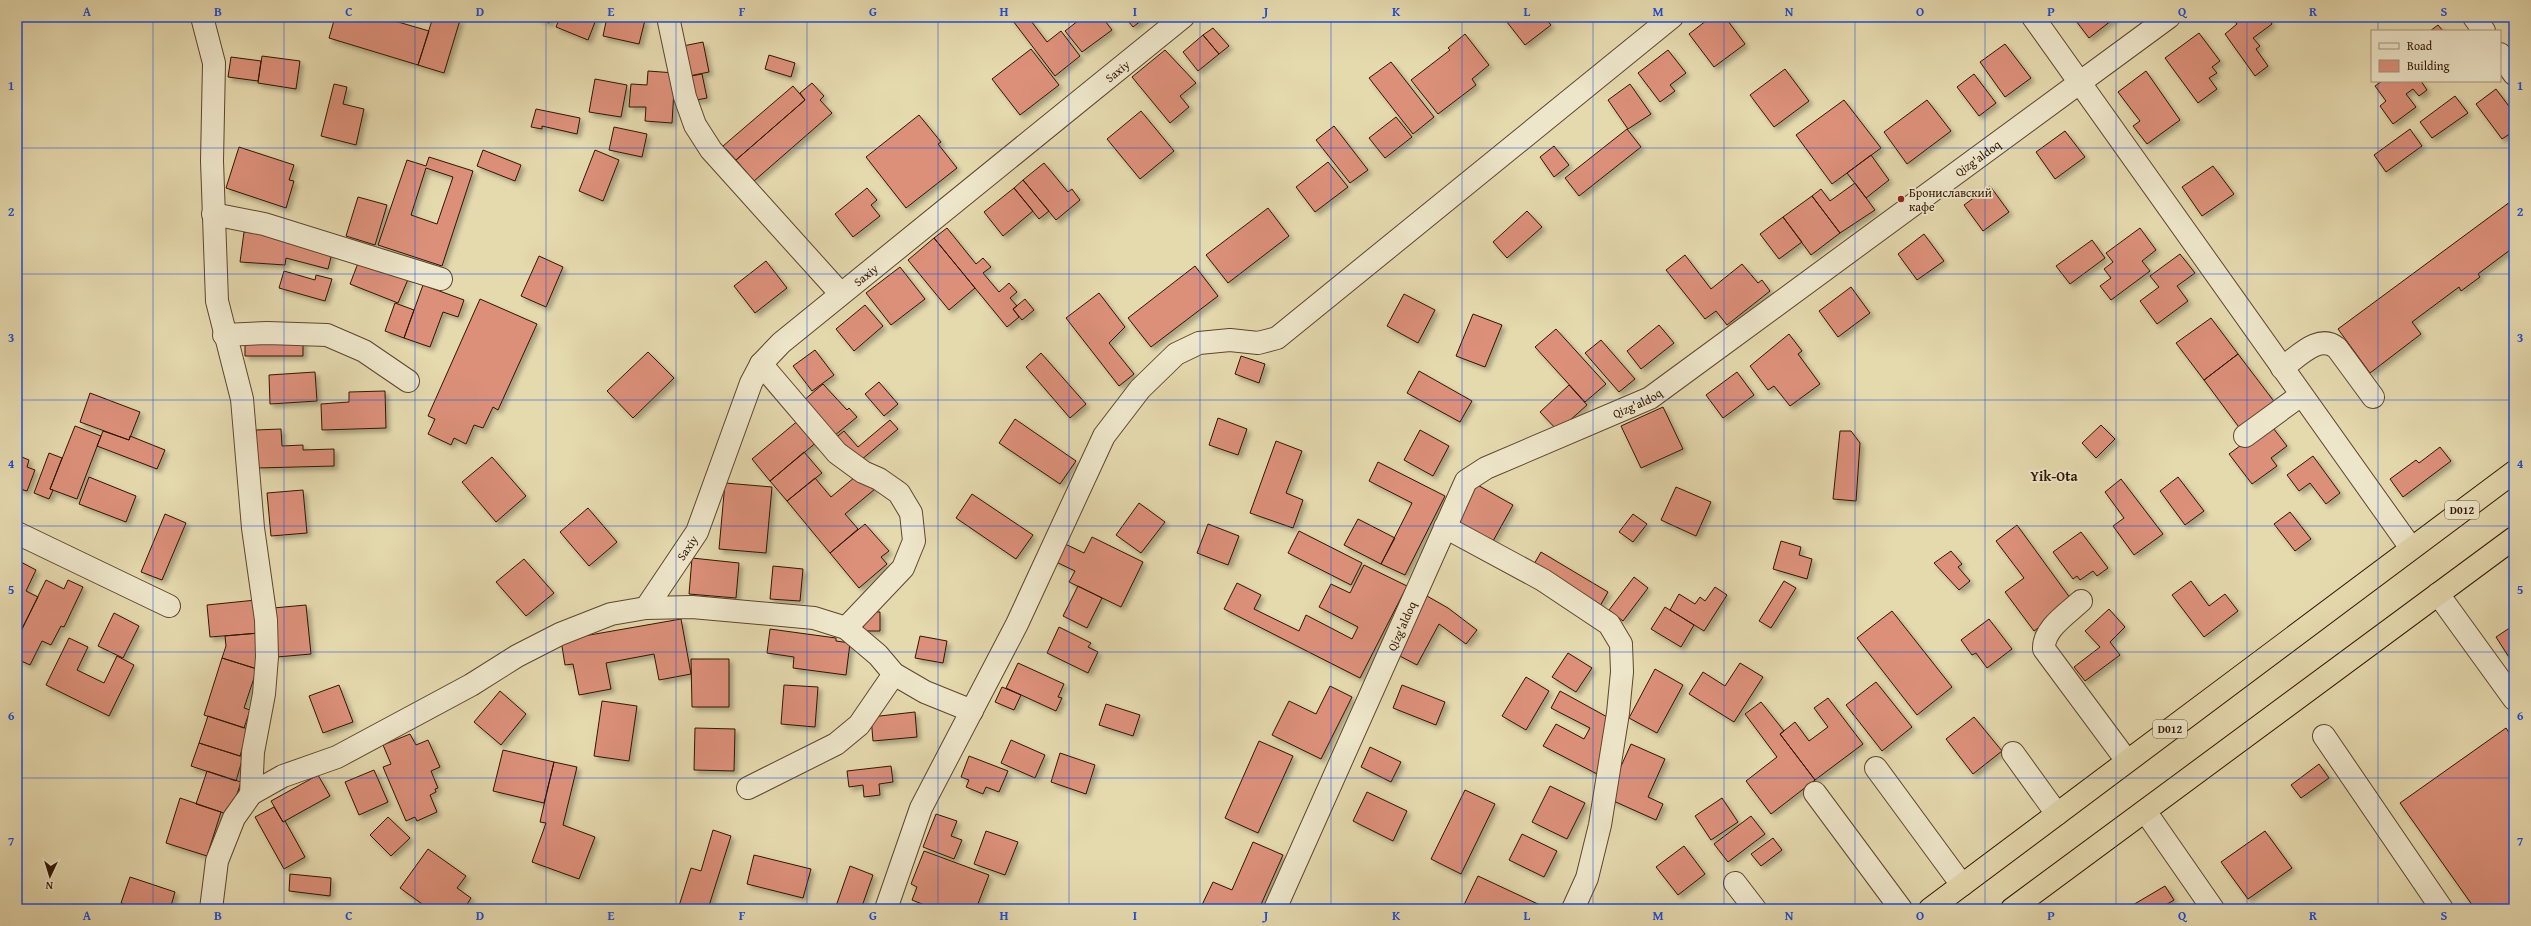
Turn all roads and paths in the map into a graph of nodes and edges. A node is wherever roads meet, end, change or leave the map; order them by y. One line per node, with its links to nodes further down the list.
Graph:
1 (202, 17): 12 (street)
2 (668, 17): 14 (street)
3 (1183, 17): 14 (street, Saxiy)
4 (1672, 17): 34 (street)
5 (2033, 17): 11 (street)
6 (2169, 17): 11 (street, Qizg'aldoq)
7 (2474, 17): 8 (street)
8 (2483, 30)
9 (2501, 55): 10 (street)
10 (2514, 74)
11 (2080, 83): 17 (street); 23 (street, Qizg'aldoq)
12 (213, 214): 13 (street); 15 (street)
13 (441, 279)
14 (840, 293): 16 (street, Saxiy)
15 (224, 335): 18 (street); 41 (street)
16 (761, 364): 30 (street, Saxiy); 31 (street)
17 (2282, 368): 19 (street); 20 (street)
18 (408, 381)
19 (2301, 395): 21 (street); 26 (street)
20 (2373, 397)
21 (2245, 436)
22 (2514, 472): 26 (highway, D012)
23 (1445, 527): 48 (street, Qizg'aldoq); 49 (street)
24 (17, 533): 29 (street)
25 (2514, 538): 27 (highway)
26 (2411, 548): 37 (highway, D012)
27 (2438, 594): 33 (street); 42 (highway)
28 (2081, 601): 37 (street)
29 (169, 606)
30 (646, 608): 31 (street); 41 (street)
31 (846, 628): 32 (street)
32 (894, 674): 34 (street); 39 (street)
33 (2514, 699)
34 (972, 711): 47 (street)
35 (2324, 736): 55 (street)
36 (2013, 753): 43 (street)
37 (2127, 761): 43 (highway, D012)
38 (1876, 768): 45 (street)
39 (748, 788)
40 (1815, 793): 51 (street)
41 (251, 794): 46 (street)
42 (2144, 811): 53 (highway); 54 (street)
43 (2057, 814): 45 (highway, D012)
44 (1735, 883): 50 (street)
45 (1962, 885): 52 (highway, D012)
46 (211, 909)
47 (886, 909)
48 (1275, 909)
49 (1573, 909)
50 (1755, 909)
51 (1901, 909)
52 (1930, 909)
53 (2012, 909)
54 (2213, 909)
55 (2442, 909)

